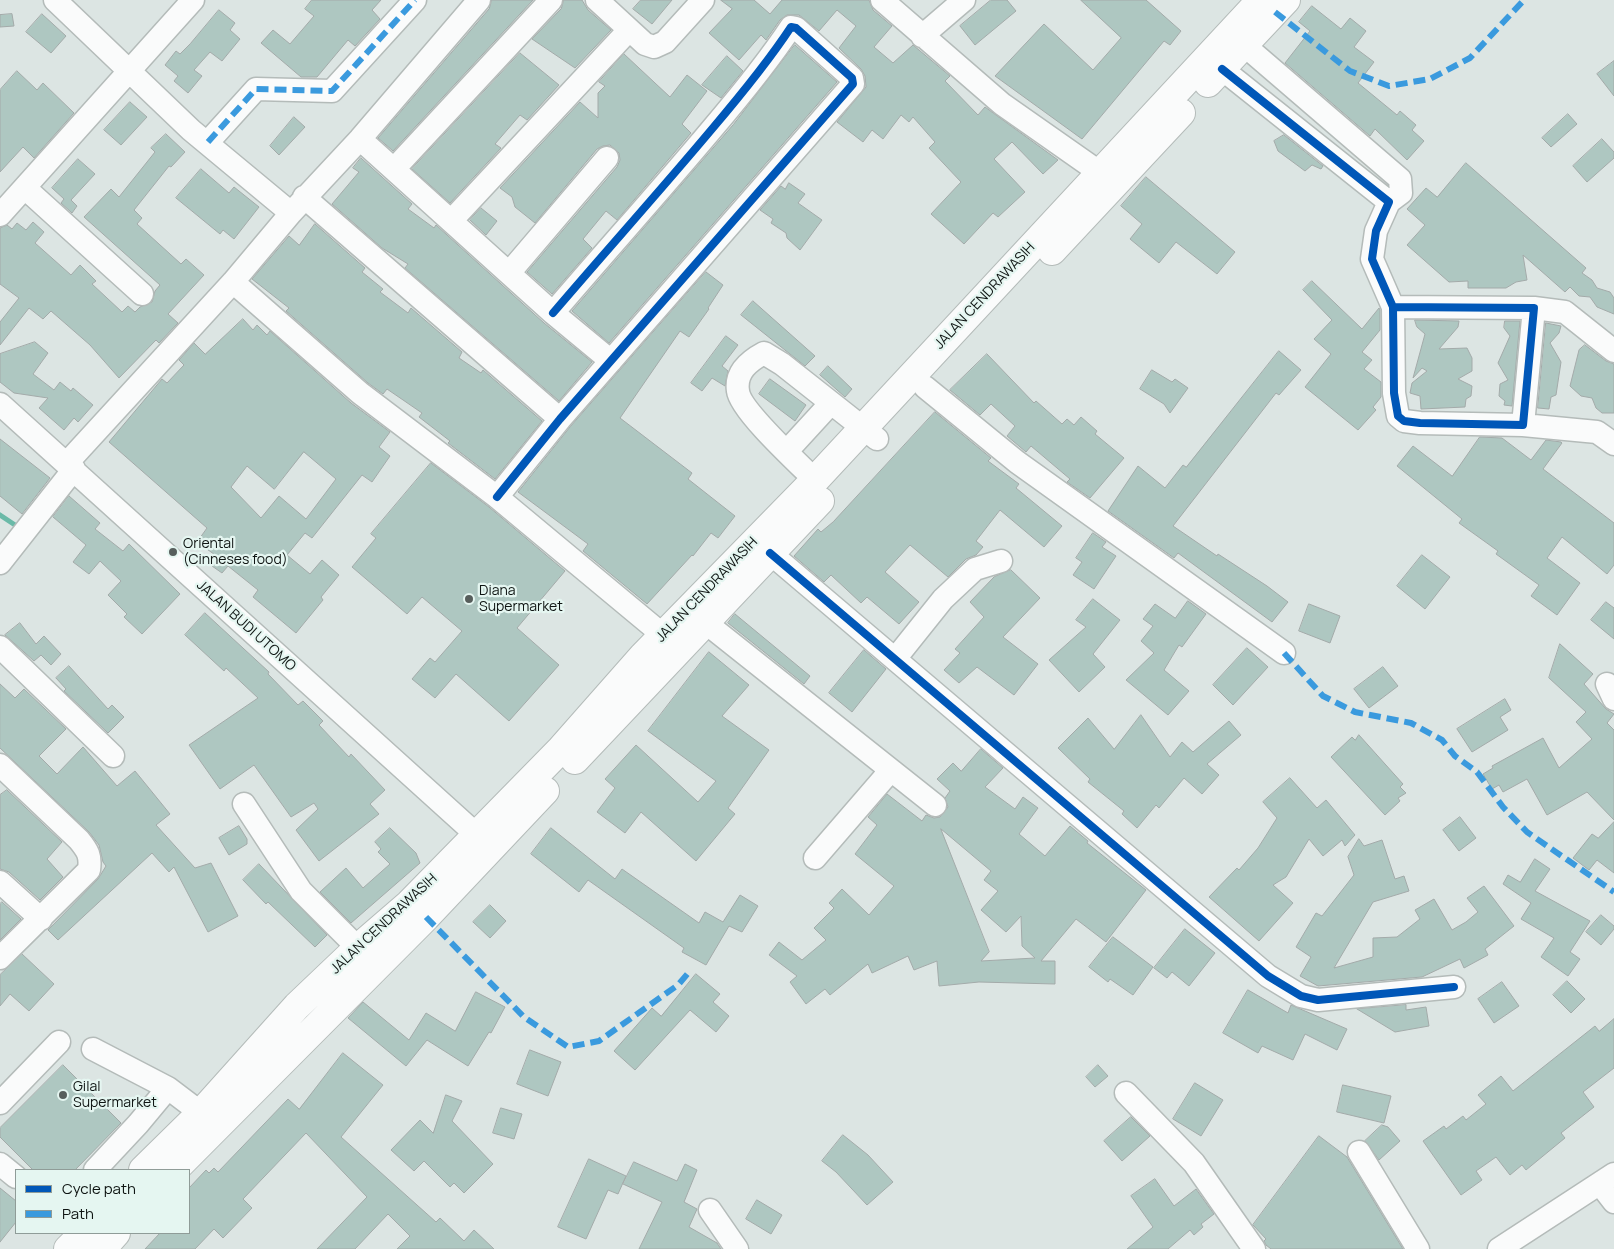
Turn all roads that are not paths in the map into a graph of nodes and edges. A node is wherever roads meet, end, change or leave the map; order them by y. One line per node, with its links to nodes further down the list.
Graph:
1 (55, 0): 16 (street)
2 (193, 0): 16 (street)
3 (415, 0): 18 (street)
4 (479, 0): 17 (street)
5 (551, 0): 20 (street)
6 (597, 0): 12 (street)
7 (703, 0): 12 (street)
8 (882, 0): 13 (street)
9 (964, 0): 13 (street)
10 (1261, 0): 21 (main road, JALAN CENDRAWASIH)
11 (1286, 0): 14 (main road, JALAN CENDRAWASIH)
12 (629, 30): 26 (street)
13 (922, 36): 21 (street)
14 (1244, 45): 15 (main road, JALAN CENDRAWASIH); 23 (street)
15 (1222, 69): 23 (street); 35 (main road, JALAN CENDRAWASIH)
16 (128, 72): 18 (street); 22 (street)
17 (360, 139): 20 (street); 24 (street)
18 (208, 142): 24 (street)
19 (607, 158): 27 (street)
20 (394, 169): 26 (street)
21 (1099, 172): 40 (main road, JALAN CENDRAWASIH)
22 (25, 188): 25 (street); 29 (street)
23 (1389, 202): 30 (street)
24 (297, 205): 28 (street); 38 (street)
25 (0, 215)
26 (451, 221): 27 (street)
27 (510, 273): 32 (street)
28 (233, 282): 43 (street); 45 (street)
29 (142, 294)
30 (1393, 307): 31 (street); 39 (street)
31 (1534, 308): 33 (street); 39 (street)
32 (553, 313): 34 (street); 34 (street)
33 (1614, 351)
34 (611, 361): 38 (street)
35 (925, 387): 40 (main road, JALAN CENDRAWASIH); 52 (street)
36 (831, 402): 40 (street); 42 (street); 42 (street)
37 (0, 404): 43 (street, JALAN BUDI UTOMO)
38 (560, 419): 45 (street)
39 (1523, 425): 41 (street)
40 (870, 434): 44 (main road, JALAN CENDRAWASIH); 46 (main road, JALAN CENDRAWASIH)
41 (1614, 444)
42 (787, 451): 44 (street)
43 (70, 466): 48 (street); 59 (street, JALAN BUDI UTOMO)
44 (815, 480): 50 (main road, JALAN CENDRAWASIH)
45 (497, 497): 50 (street)
46 (770, 553): 49 (main road, JALAN CENDRAWASIH); 53 (street)
47 (1001, 561): 53 (street)
48 (0, 563)
49 (706, 623): 56 (street); 59 (main road, JALAN CENDRAWASIH)
50 (663, 635): 59 (main road, JALAN CENDRAWASIH)
51 (0, 647): 54 (street)
52 (1284, 653)
53 (895, 659): 65 (street)
54 (113, 756)
55 (0, 765): 62 (street)
56 (891, 770): 58 (street); 60 (street)
57 (244, 804): 63 (street)
58 (935, 805)
59 (483, 841): 63 (main road, JALAN CENDRAWASIH); 76 (main road, JALAN CENDRAWASIH)
60 (815, 858)
61 (0, 882): 62 (street)
62 (40, 919): 64 (street)
63 (358, 948): 71 (main road, JALAN CENDRAWASIH)
64 (0, 958)
65 (1454, 987)
66 (59, 1042): 70 (street)
67 (93, 1049): 68 (street)
68 (168, 1088): 71 (street); 74 (street)
69 (1126, 1093): 86 (street)
70 (0, 1102)
71 (200, 1113): 75 (main road, JALAN CENDRAWASIH)
72 (1359, 1152): 87 (street)
73 (0, 1164): 77 (street)
74 (96, 1169)
75 (145, 1169)
76 (175, 1169)
77 (15, 1176)
78 (1607, 1179): 79 (street); 88 (street)
79 (1614, 1202)
80 (710, 1210): 85 (street)
81 (83, 1234): 83 (main road)
82 (115, 1234): 84 (main road)
83 (68, 1249)
84 (102, 1249)
85 (737, 1249)
86 (1254, 1249)
87 (1418, 1249)
88 (1499, 1249)

